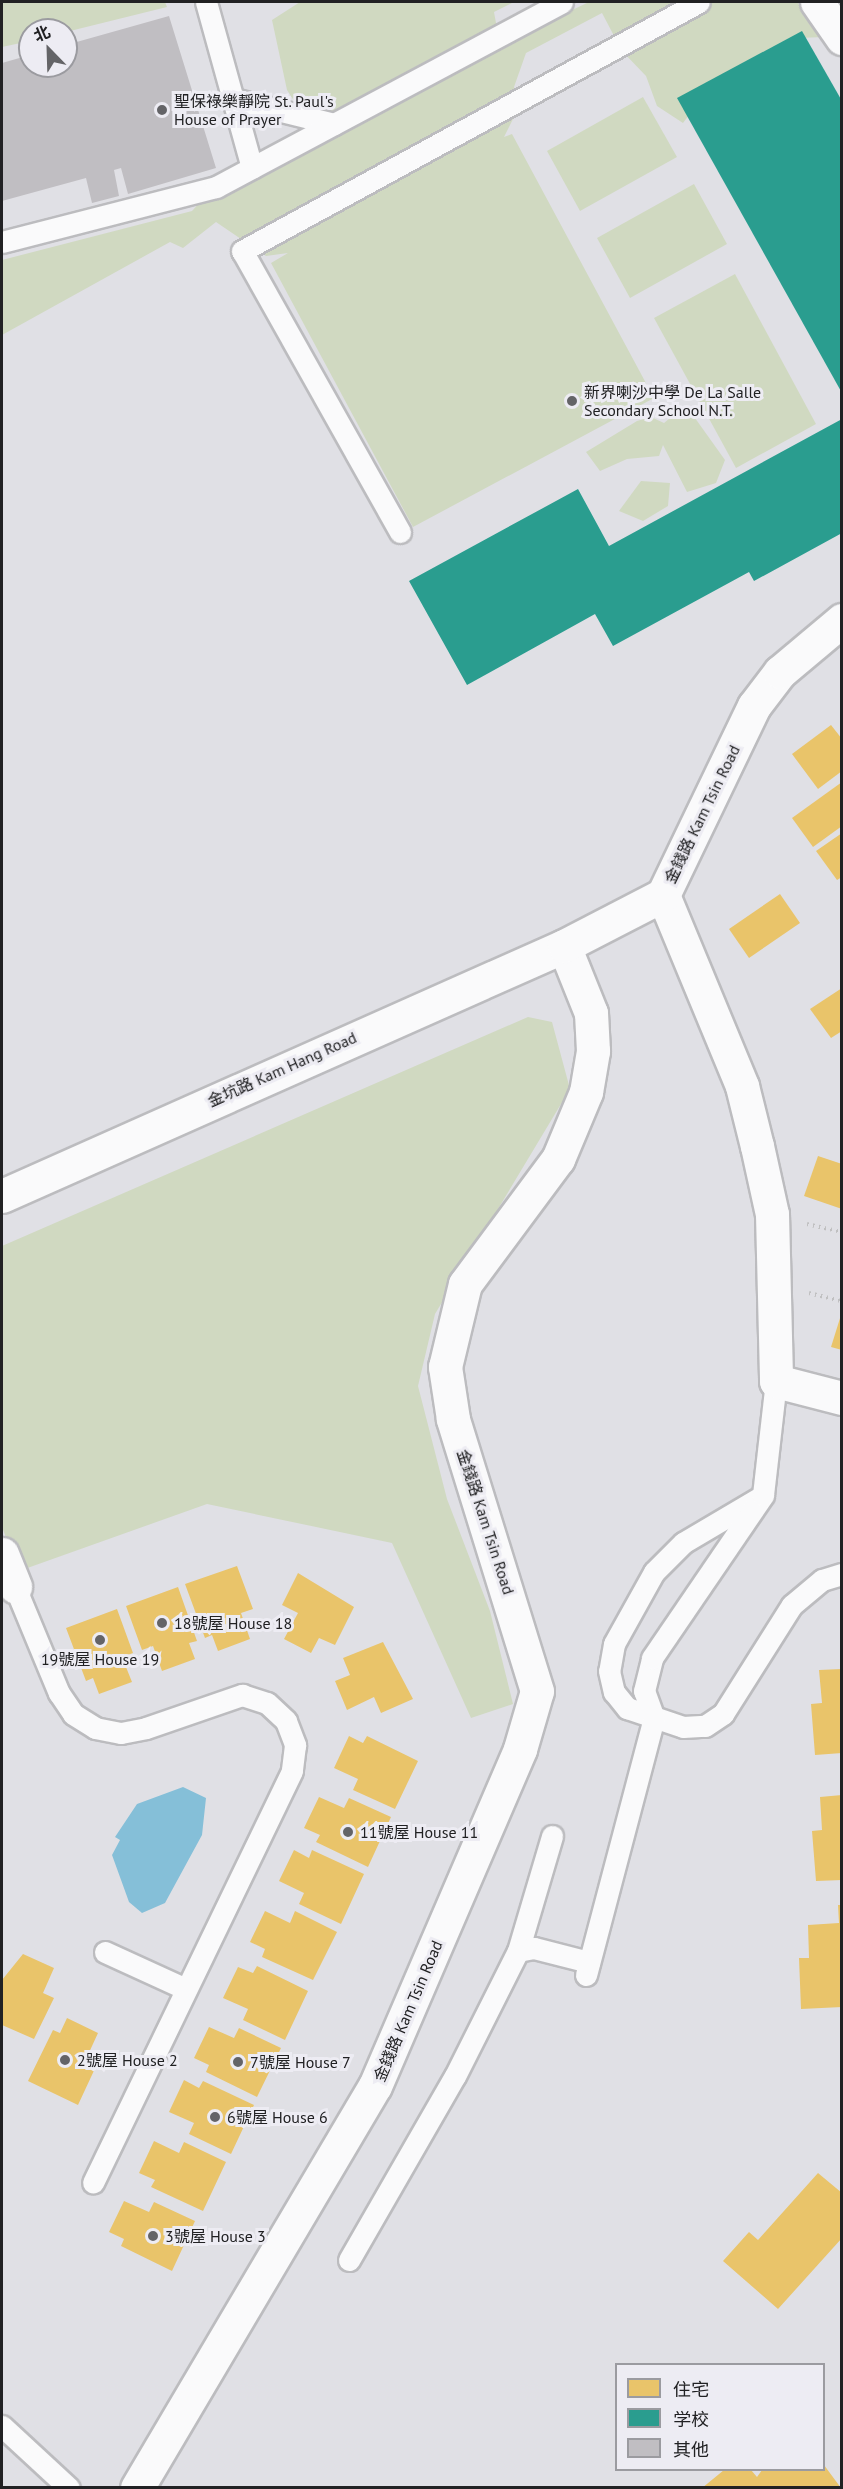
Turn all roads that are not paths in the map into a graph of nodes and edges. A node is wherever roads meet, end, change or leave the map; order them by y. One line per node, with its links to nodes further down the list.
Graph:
1 (206, 2): 6 (lane)
2 (562, 2): 7 (lane)
3 (699, 2): 10 (lane)
4 (817, 2): 5 (street)
5 (842, 38)
6 (233, 99): 7 (lane); 8 (lane)
7 (334, 124): 8 (lane)
8 (252, 168): 9 (lane)
9 (2, 242)
10 (400, 532)
11 (842, 620): 12 (street, 金錢路 Kam Tsin Road)
12 (663, 895): 13 (street, 金錢路 Kam Tsin Road); 15 (street)
13 (564, 945): 14 (street, 金坑路 Kam Hang Road); 30 (street, 金錢路 Kam Tsin Road)
14 (2, 1196)
15 (776, 1381): 16 (street); 17 (lane)
16 (842, 1398)
17 (763, 1495): 21 (lane); 21 (lane)
18 (2, 1554): 20 (street)
19 (842, 1574): 21 (lane)
20 (15, 1587): 25 (lane)
21 (654, 1718): 23 (lane)
22 (552, 1836): 23 (lane)
23 (518, 1951): 27 (lane)
24 (105, 1952): 25 (lane)
25 (186, 1989): 26 (lane)
26 (93, 2182)
27 (349, 2260)
28 (2, 2426): 29 (lane)
29 (69, 2487)
30 (137, 2487)

